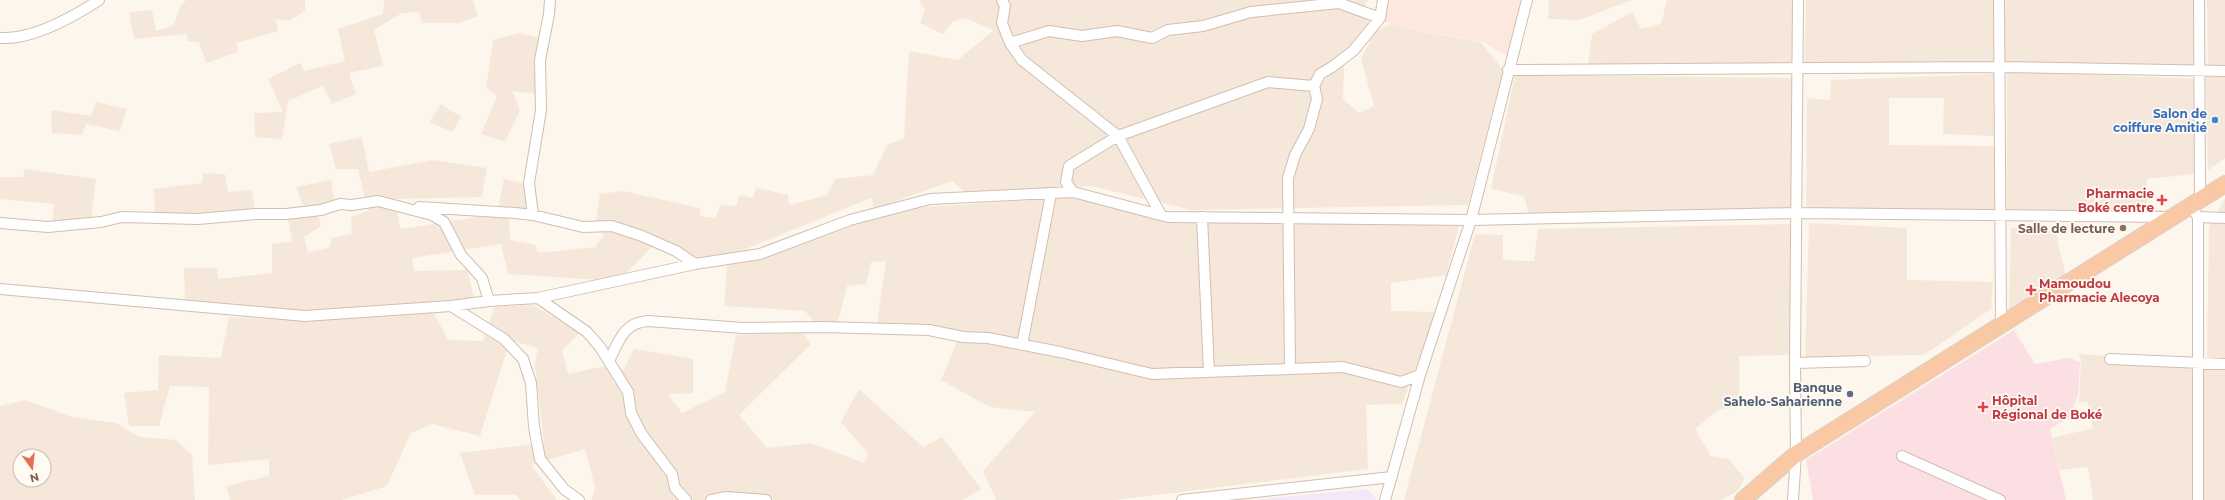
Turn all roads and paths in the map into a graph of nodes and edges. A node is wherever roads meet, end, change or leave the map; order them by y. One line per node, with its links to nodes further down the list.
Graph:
1 (100, 0): 10 (street)
2 (550, 0): 25 (street)
3 (1002, 0): 11 (street)
4 (1383, 0): 9 (street)
5 (1527, 0): 14 (street)
6 (1798, 0): 13 (street)
7 (1999, 0): 12 (street)
8 (2199, 0): 15 (street)
9 (1380, 18): 11 (street); 17 (street)
10 (0, 38)
11 (1010, 43): 18 (street)
12 (1999, 66): 13 (street); 15 (street); 27 (street)
13 (1796, 69): 14 (street); 24 (street)
14 (1508, 70): 32 (street)
15 (2200, 71): 16 (street); 23 (street)
16 (2225, 71)
17 (1314, 86): 18 (street); 29 (street)
18 (1118, 136): 20 (street); 26 (street)
19 (2225, 184): 23 (highway)
20 (1073, 192): 21 (street); 26 (street)
21 (1051, 194): 34 (street); 40 (street)
22 (399, 206): 25 (street); 33 (street); 37 (street)
23 (2196, 208): 30 (highway); 31 (street); 44 (street)
24 (1797, 213): 27 (street); 32 (street); 45 (street)
25 (533, 215): 34 (street)
26 (1161, 215): 28 (street)
27 (2002, 216): 30 (street); 39 (street)
28 (1202, 217): 29 (street); 48 (street)
29 (1287, 217): 32 (street); 47 (street)
30 (2171, 217): 39 (highway)
31 (2225, 218)
32 (1470, 220): 49 (street)
33 (0, 223)
34 (695, 264): 36 (street)
35 (0, 289): 38 (street)
36 (538, 298): 37 (street); 42 (street)
37 (489, 301): 38 (street)
38 (451, 306): 53 (street)
39 (2001, 324): 50 (highway)
40 (1022, 345): 42 (street); 48 (street)
41 (2110, 359): 44 (street)
42 (609, 361): 54 (street)
43 (1865, 361): 45 (street)
44 (2197, 362): 46 (street); 62 (street)
45 (1795, 363): 50 (street)
46 (2225, 364)
47 (1290, 369): 48 (street); 49 (street)
48 (1209, 372)
49 (1420, 374): 52 (street)
50 (1796, 454): 59 (highway); 60 (street)
51 (1902, 456): 61 (street)
52 (1392, 477): 57 (street); 58 (street)
53 (579, 500)
54 (686, 500)
55 (711, 500): 56 (street)
56 (766, 500)
57 (1182, 500)
58 (1385, 500)
59 (1744, 500)
60 (1793, 500)
61 (2000, 500)
62 (2198, 500)

